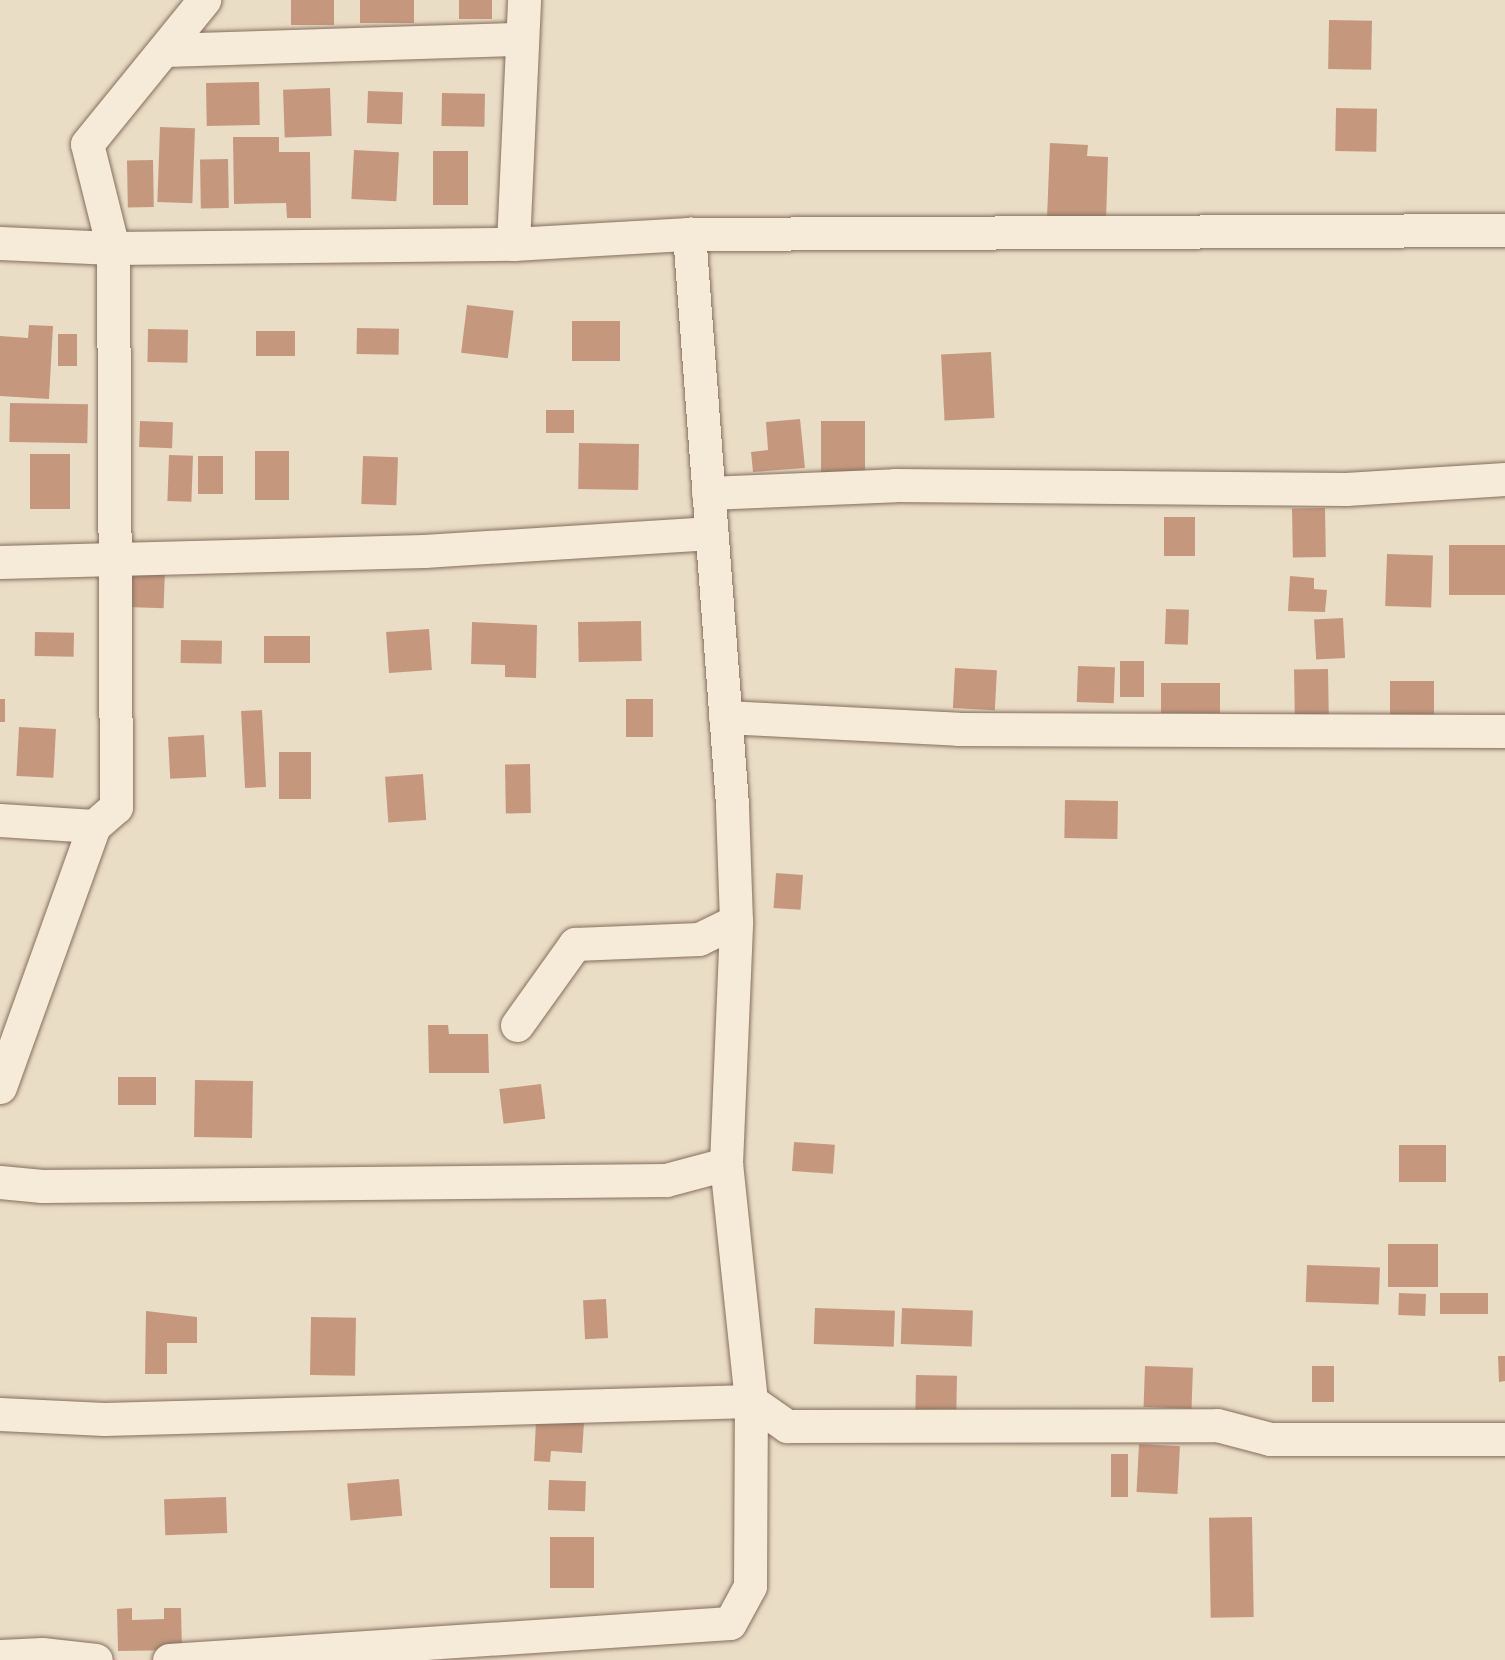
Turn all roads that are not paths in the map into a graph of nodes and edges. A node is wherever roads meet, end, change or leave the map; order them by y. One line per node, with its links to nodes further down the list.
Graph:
1 (204, 0): 4 (street)
2 (524, 0): 3 (street)
3 (522, 39): 4 (street); 8 (street)
4 (166, 50): 9 (street)
5 (1505, 230): 6 (street)
6 (689, 234): 8 (street); 11 (street)
7 (0, 243): 9 (street)
8 (513, 244): 9 (street)
9 (114, 248): 13 (street)
10 (1505, 479): 11 (street)
11 (708, 493): 12 (street)
12 (711, 533): 13 (street); 15 (street)
13 (116, 561): 14 (street); 18 (street)
14 (0, 562)
15 (725, 717): 16 (street); 19 (street)
16 (1505, 731)
17 (0, 820): 18 (street)
18 (94, 826): 21 (street)
19 (736, 921): 20 (street); 22 (street)
20 (517, 1026)
21 (0, 1087)
22 (726, 1164): 23 (street); 24 (street)
23 (0, 1182)
24 (751, 1401): 25 (street); 26 (street); 29 (street)
25 (0, 1414)
26 (1505, 1439)
27 (0, 1656): 28 (street)
28 (96, 1660)
29 (169, 1660)

